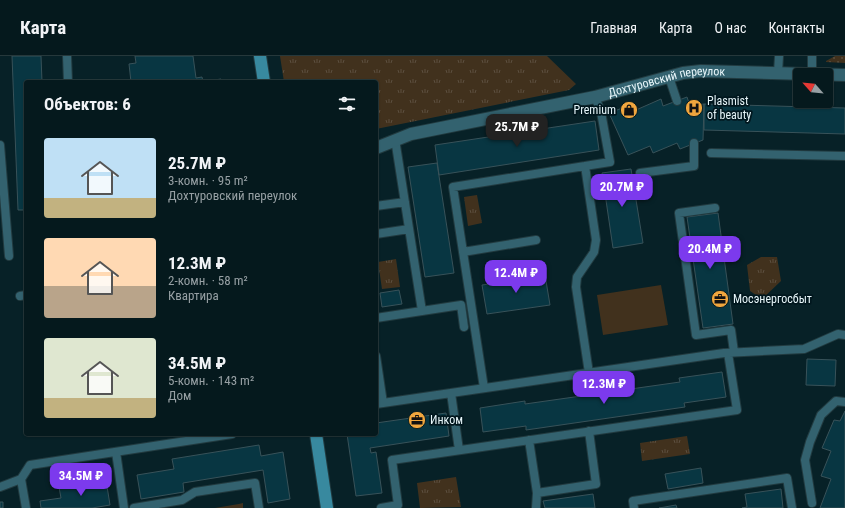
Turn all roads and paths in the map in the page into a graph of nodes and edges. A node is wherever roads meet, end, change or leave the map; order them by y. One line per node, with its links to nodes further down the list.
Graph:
1 (67, 56): 11 (lane)
2 (260, 56): 12 (street)
3 (779, 56): 6 (lane)
4 (812, 56): 5 (lane)
5 (812, 68)
6 (778, 73): 7 (street, Дохтуровский переулок); 10 (street, Дохтуровский переулок)
7 (793, 73)
8 (833, 75): 9 (street, Дохтуровский переулок)
9 (845, 75)
10 (669, 77): 13 (street, Дохтуровский переулок); 14 (lane)
11 (68, 80)
12 (264, 80)
13 (595, 97): 15 (street, Дохтуровский переулок); 22 (lane)
14 (677, 100)
15 (395, 139): 18 (street, Дохтуровский переулок); 24 (lane)
16 (694, 144): 23 (lane)
17 (0, 145): 21 (lane)
18 (378, 147)
19 (711, 153): 20 (lane)
20 (845, 156)
21 (0, 159): 31 (lane)
22 (584, 166): 30 (lane); 37 (lane)
23 (640, 173)
24 (405, 202): 25 (lane); 27 (lane)
25 (378, 206)
26 (715, 208): 36 (lane)
27 (409, 229): 28 (lane); 32 (lane)
28 (378, 234)
29 (536, 240): 30 (lane)
30 (463, 252): 39 (lane)
31 (9, 256)
32 (422, 311): 33 (lane); 34 (lane)
33 (378, 318)
34 (464, 327)
35 (845, 334): 36 (lane)
36 (731, 352): 37 (lane); 43 (lane)
37 (589, 373): 39 (lane)
38 (378, 380): 42 (lane)
39 (484, 388): 40 (lane)
40 (451, 393): 42 (lane); 47 (lane)
41 (845, 402): 52 (lane)
42 (380, 403)
43 (588, 431): 46 (lane); 51 (lane)
44 (219, 436): 48 (lane)
45 (316, 436): 59 (street)
46 (529, 440): 47 (lane); 51 (lane)
47 (460, 450): 54 (lane)
48 (116, 452): 49 (lane); 56 (lane)
49 (21, 479): 50 (lane); 55 (lane)
50 (0, 487)
51 (537, 493): 61 (lane)
52 (812, 503)
53 (182, 504): 57 (lane); 58 (lane)
54 (398, 507): 60 (lane)
55 (26, 508)
56 (124, 508)
57 (134, 508)
58 (259, 508)
59 (327, 508)
60 (381, 508)
61 (536, 508)
62 (634, 508): 63 (lane)
63 (792, 508)

